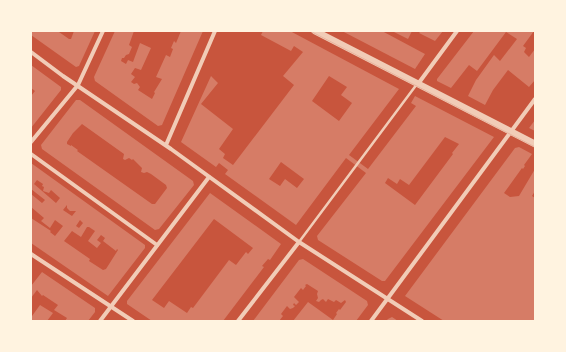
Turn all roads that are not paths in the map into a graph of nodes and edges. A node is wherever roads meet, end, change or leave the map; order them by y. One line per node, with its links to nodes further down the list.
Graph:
1 (103, 31): 7 (street)
2 (215, 31): 12 (street)
3 (458, 31): 6 (street)
4 (320, 32): 6 (street)
5 (31, 52): 7 (street)
6 (418, 84): 9 (street); 15 (lane)
7 (78, 85): 10 (street); 12 (street)
8 (535, 99): 9 (street)
9 (511, 132): 11 (street); 18 (street)
10 (31, 142)
11 (535, 144)
12 (166, 145): 14 (street)
13 (31, 154): 16 (street)
14 (209, 177): 15 (street); 16 (street)
15 (299, 242): 18 (street); 22 (street)
16 (157, 245): 19 (street)
17 (31, 254): 19 (street)
18 (388, 298): 23 (street); 24 (street)
19 (112, 306): 20 (street); 21 (street)
20 (100, 321)
21 (133, 321)
22 (238, 321)
23 (371, 321)
24 (422, 321)

